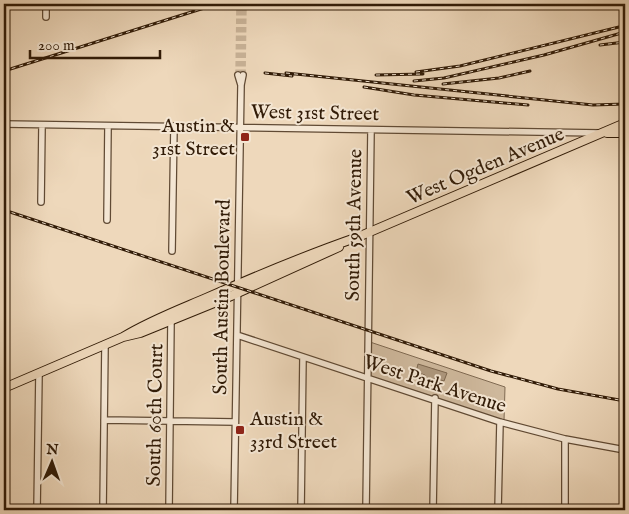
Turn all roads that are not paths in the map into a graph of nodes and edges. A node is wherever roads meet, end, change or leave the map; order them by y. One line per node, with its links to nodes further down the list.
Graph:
1 (46, 4): 2 (street)
2 (46, 17)
3 (241, 75): 9 (street, South Austin Boulevard)
4 (625, 123): 11 (main road, West Ogden Avenue)
5 (4, 124): 6 (street, West 31st Street)
6 (42, 125): 7 (street, West 31st Street); 13 (street)
7 (108, 126): 8 (street, West 31st Street); 14 (street)
8 (174, 126): 9 (street, West 31st Street); 17 (street)
9 (240, 127): 10 (street, West 31st Street); 18 (street, South Austin Boulevard)
10 (370, 130): 11 (street, West 31st Street); 15 (street, South 59th Avenue)
11 (602, 133): 12 (main road, West 31st Street); 15 (main road, West Ogden Avenue)
12 (625, 133)
13 (41, 202)
14 (107, 220)
15 (370, 232): 16 (main road, West Ogden Avenue); 26 (street, South 59th Avenue)
16 (358, 237): 18 (main road, West Ogden Avenue); 19 (main road, West Ogden Avenue)
17 (172, 251)
18 (238, 284): 19 (street, South Austin Boulevard); 22 (main road, West Ogden Avenue)
19 (238, 293): 20 (main road, West Ogden Avenue); 21 (street, South Austin Boulevard)
20 (171, 320): 22 (main road, West Ogden Avenue); 30 (street, South 60th Court)
21 (237, 335): 24 (street, West Park Avenue); 31 (street, South Austin Boulevard)
22 (123, 337): 23 (main road, West Ogden Avenue)
23 (105, 345): 25 (main road, West Ogden Avenue); 29 (street)
24 (303, 357): 26 (street, West Park Avenue); 39 (street)
25 (39, 373): 27 (main road, West Ogden Avenue); 35 (street)
26 (368, 377): 28 (street, West Park Avenue); 40 (street, South 59th Avenue)
27 (4, 388)
28 (435, 398): 32 (street, West Park Avenue); 41 (street)
29 (104, 420): 30 (street); 36 (street)
30 (170, 421): 31 (street); 37 (street, South 60th Court)
31 (235, 422): 38 (street, South Austin Boulevard)
32 (500, 422): 33 (street, West Park Avenue); 42 (street)
33 (565, 439): 34 (street, West Park Avenue); 43 (street)
34 (625, 450)
35 (37, 510)
36 (103, 510)
37 (169, 510)
38 (234, 510)
39 (302, 510)
40 (366, 510)
41 (433, 510)
42 (498, 510)
43 (564, 510)

